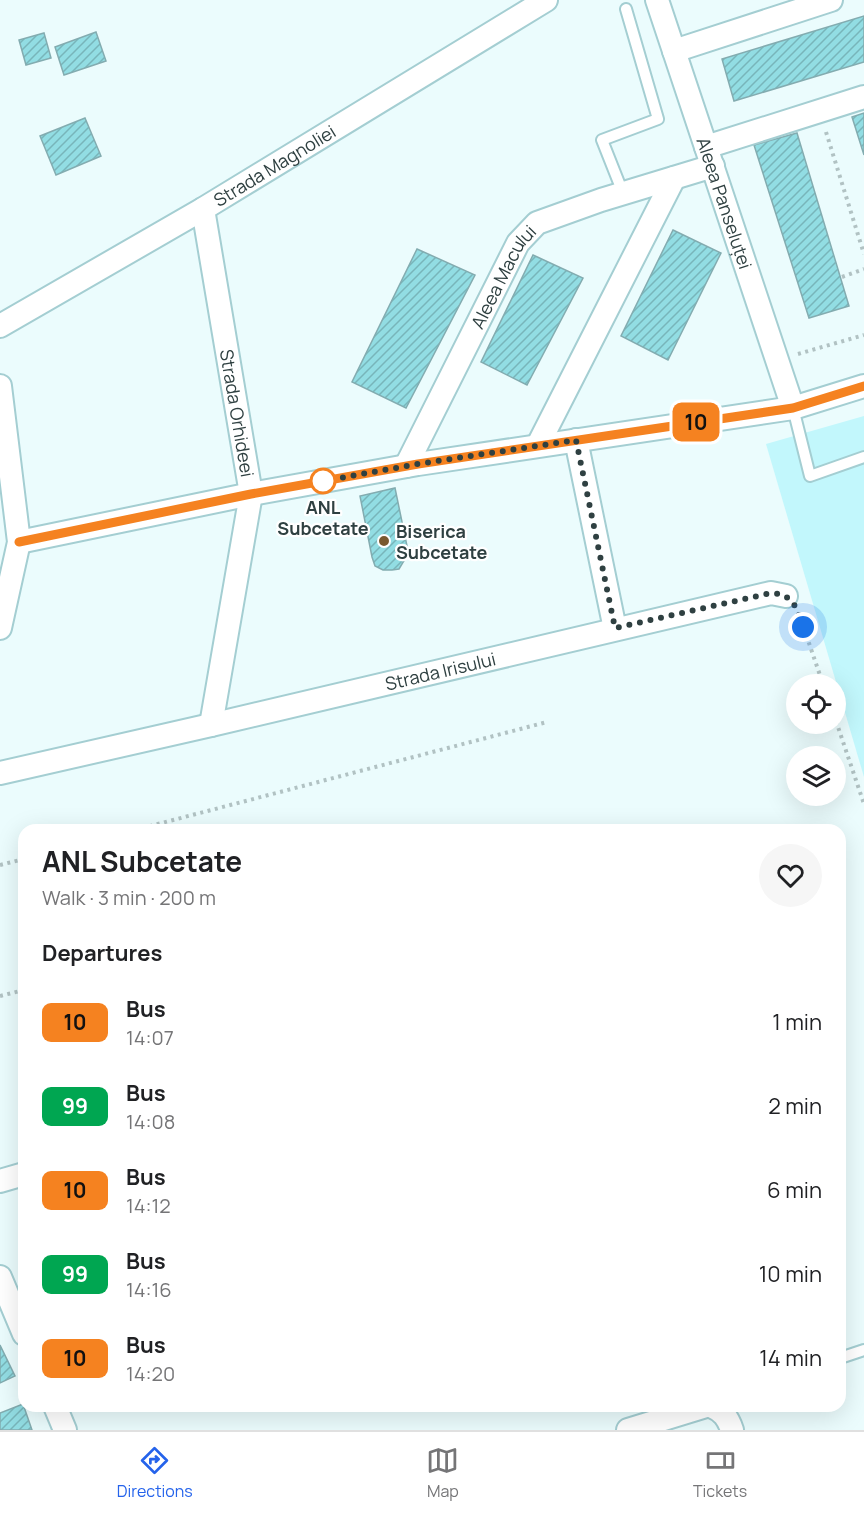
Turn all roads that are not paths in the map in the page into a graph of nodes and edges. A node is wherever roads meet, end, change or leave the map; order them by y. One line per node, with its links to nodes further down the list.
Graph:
1 (546, 0): 10 (street, Strada Magnoliei)
2 (657, 0): 5 (street, Aleea Panseluței)
3 (831, 0): 5 (street)
4 (626, 9): 9 (lane)
5 (674, 51): 7 (street, Aleea Panseluței)
6 (864, 97): 7 (street, Aleea Macului)
7 (709, 156): 8 (street, Aleea Macului); 14 (street, Aleea Panseluței)
8 (674, 178): 9 (street, Aleea Macului); 16 (street)
9 (623, 193): 18 (street, Aleea Macului)
10 (203, 209): 11 (street, Strada Magnoliei); 19 (street, Strada Orhideei)
11 (0, 326)
12 (0, 386): 20 (street)
13 (864, 386): 14 (street)
14 (793, 408): 15 (street); 17 (lane)
15 (576, 440): 16 (street); 23 (street)
16 (538, 446): 18 (street)
17 (864, 457)
18 (406, 466): 19 (street)
19 (251, 494): 20 (street); 24 (street, Strada Orhideei)
20 (19, 542): 22 (street)
21 (786, 596): 23 (street, Strada Irisului)
22 (0, 628)
23 (615, 628): 24 (street, Strada Irisului)
24 (211, 725): 25 (street, Strada Irisului)
25 (0, 773)
26 (18, 1176): 27 (street)
27 (0, 1181)
28 (0, 1278): 29 (street)
29 (18, 1320)
30 (864, 1350): 31 (lane)
31 (846, 1356)
32 (58, 1412): 35 (street)
33 (686, 1412): 36 (street)
34 (722, 1412): 37 (street)
35 (65, 1430)
36 (628, 1430)
37 (732, 1430)

